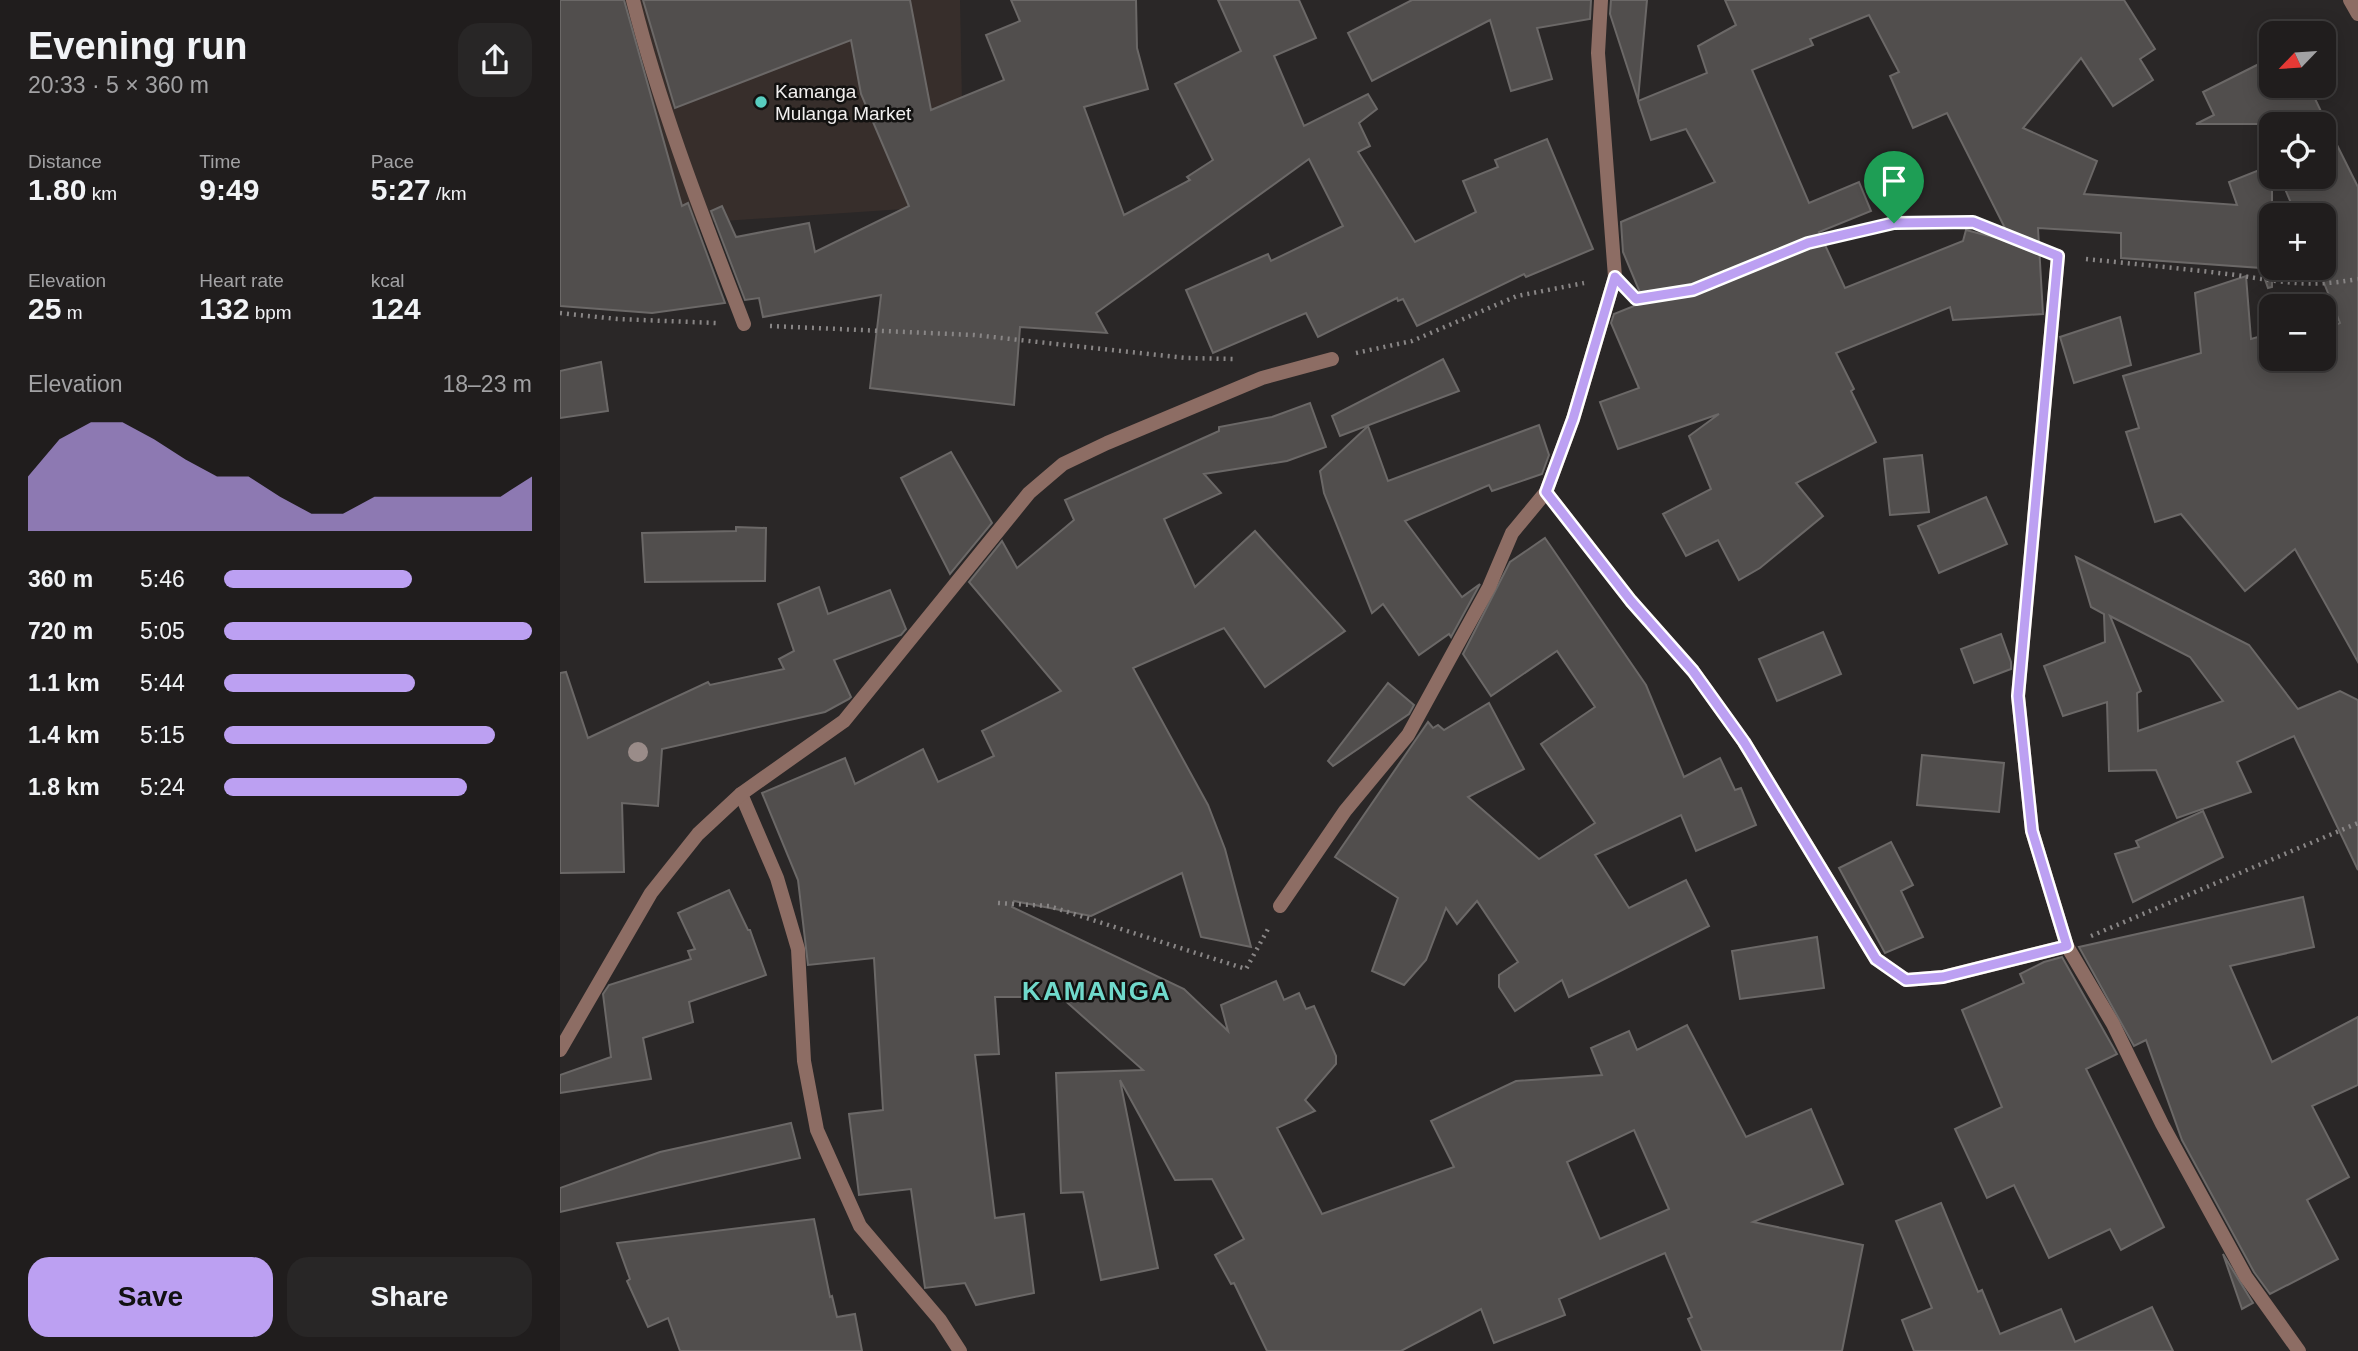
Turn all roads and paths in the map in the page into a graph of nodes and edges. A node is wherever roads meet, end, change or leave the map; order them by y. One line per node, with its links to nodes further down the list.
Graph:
1 (633, 0): 9 (street)
2 (1601, 0): 6 (street)
3 (2350, 0): 4 (street)
4 (2358, 14)
5 (2058, 256): 6 (path); 7 (path); 17 (street)
6 (1615, 277): 11 (path); 12 (street)
7 (2358, 279)
8 (560, 313): 9 (path)
9 (744, 324): 10 (path)
10 (1239, 359)
11 (1332, 359): 13 (street)
12 (1546, 492): 16 (street); 17 (street)
13 (741, 794): 18 (street); 19 (street)
14 (2358, 822): 17 (path)
15 (998, 903): 16 (path)
16 (1280, 906)
17 (2067, 946): 20 (street)
18 (560, 1050)
19 (960, 1351)
20 (2300, 1351)

